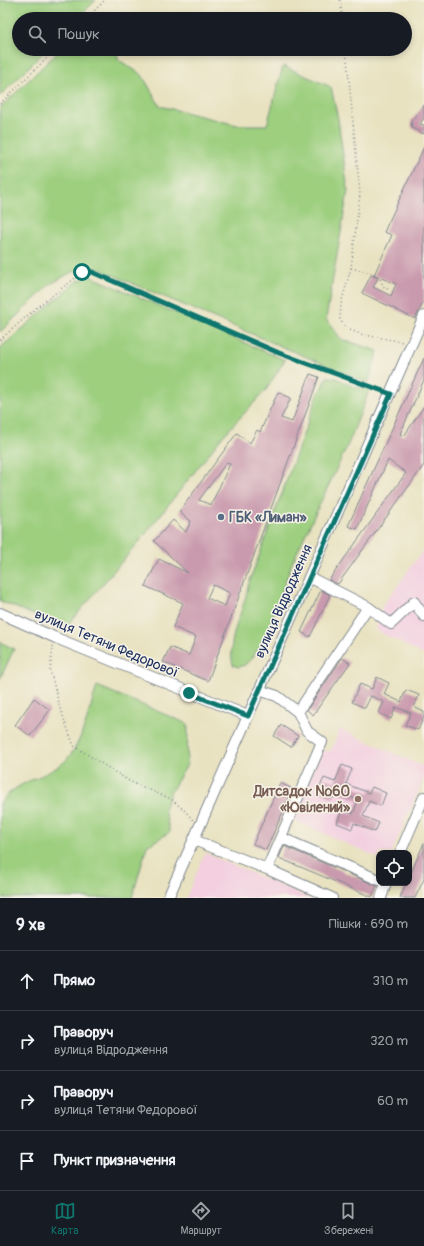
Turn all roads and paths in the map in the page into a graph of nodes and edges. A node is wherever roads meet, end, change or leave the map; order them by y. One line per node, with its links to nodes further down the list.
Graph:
1 (105, 0): 3 (path)
2 (340, 0): 4 (path)
3 (93, 12)
4 (342, 12)
5 (49, 56): 7 (path)
6 (347, 56): 8 (path)
7 (0, 104)
8 (351, 268): 9 (path); 12 (path)
9 (389, 290)
10 (424, 316): 12 (street, вулиця Відродження)
11 (0, 340): 13 (path)
12 (412, 344): 13 (street, вулиця Відродження)
13 (391, 394): 14 (street, вулиця Відродження)
14 (309, 577): 16 (street); 20 (street, вулиця Відродження)
15 (420, 605): 16 (street); 18 (street)
16 (368, 607): 21 (street)
17 (0, 613): 19 (street, вулиця Тетяни Федорової)
18 (424, 616)
19 (56, 638): 22 (street, вулиця Тетяни Федорової); 24 (path)
20 (259, 690): 21 (street); 22 (street, вулиця Відродження)
21 (298, 712): 25 (street)
22 (248, 716): 24 (street, вулиця Відродження)
23 (423, 801): 27 (street)
24 (200, 824): 26 (street, вулиця Відродження)
25 (282, 838): 28 (street); 29 (street)
26 (194, 840): 28 (street); 31 (street, вулиця Відродження)
27 (401, 850)
28 (267, 869): 32 (street)
29 (376, 879)
30 (386, 886): 33 (street)
31 (168, 898)
32 (332, 898)
33 (381, 898)

